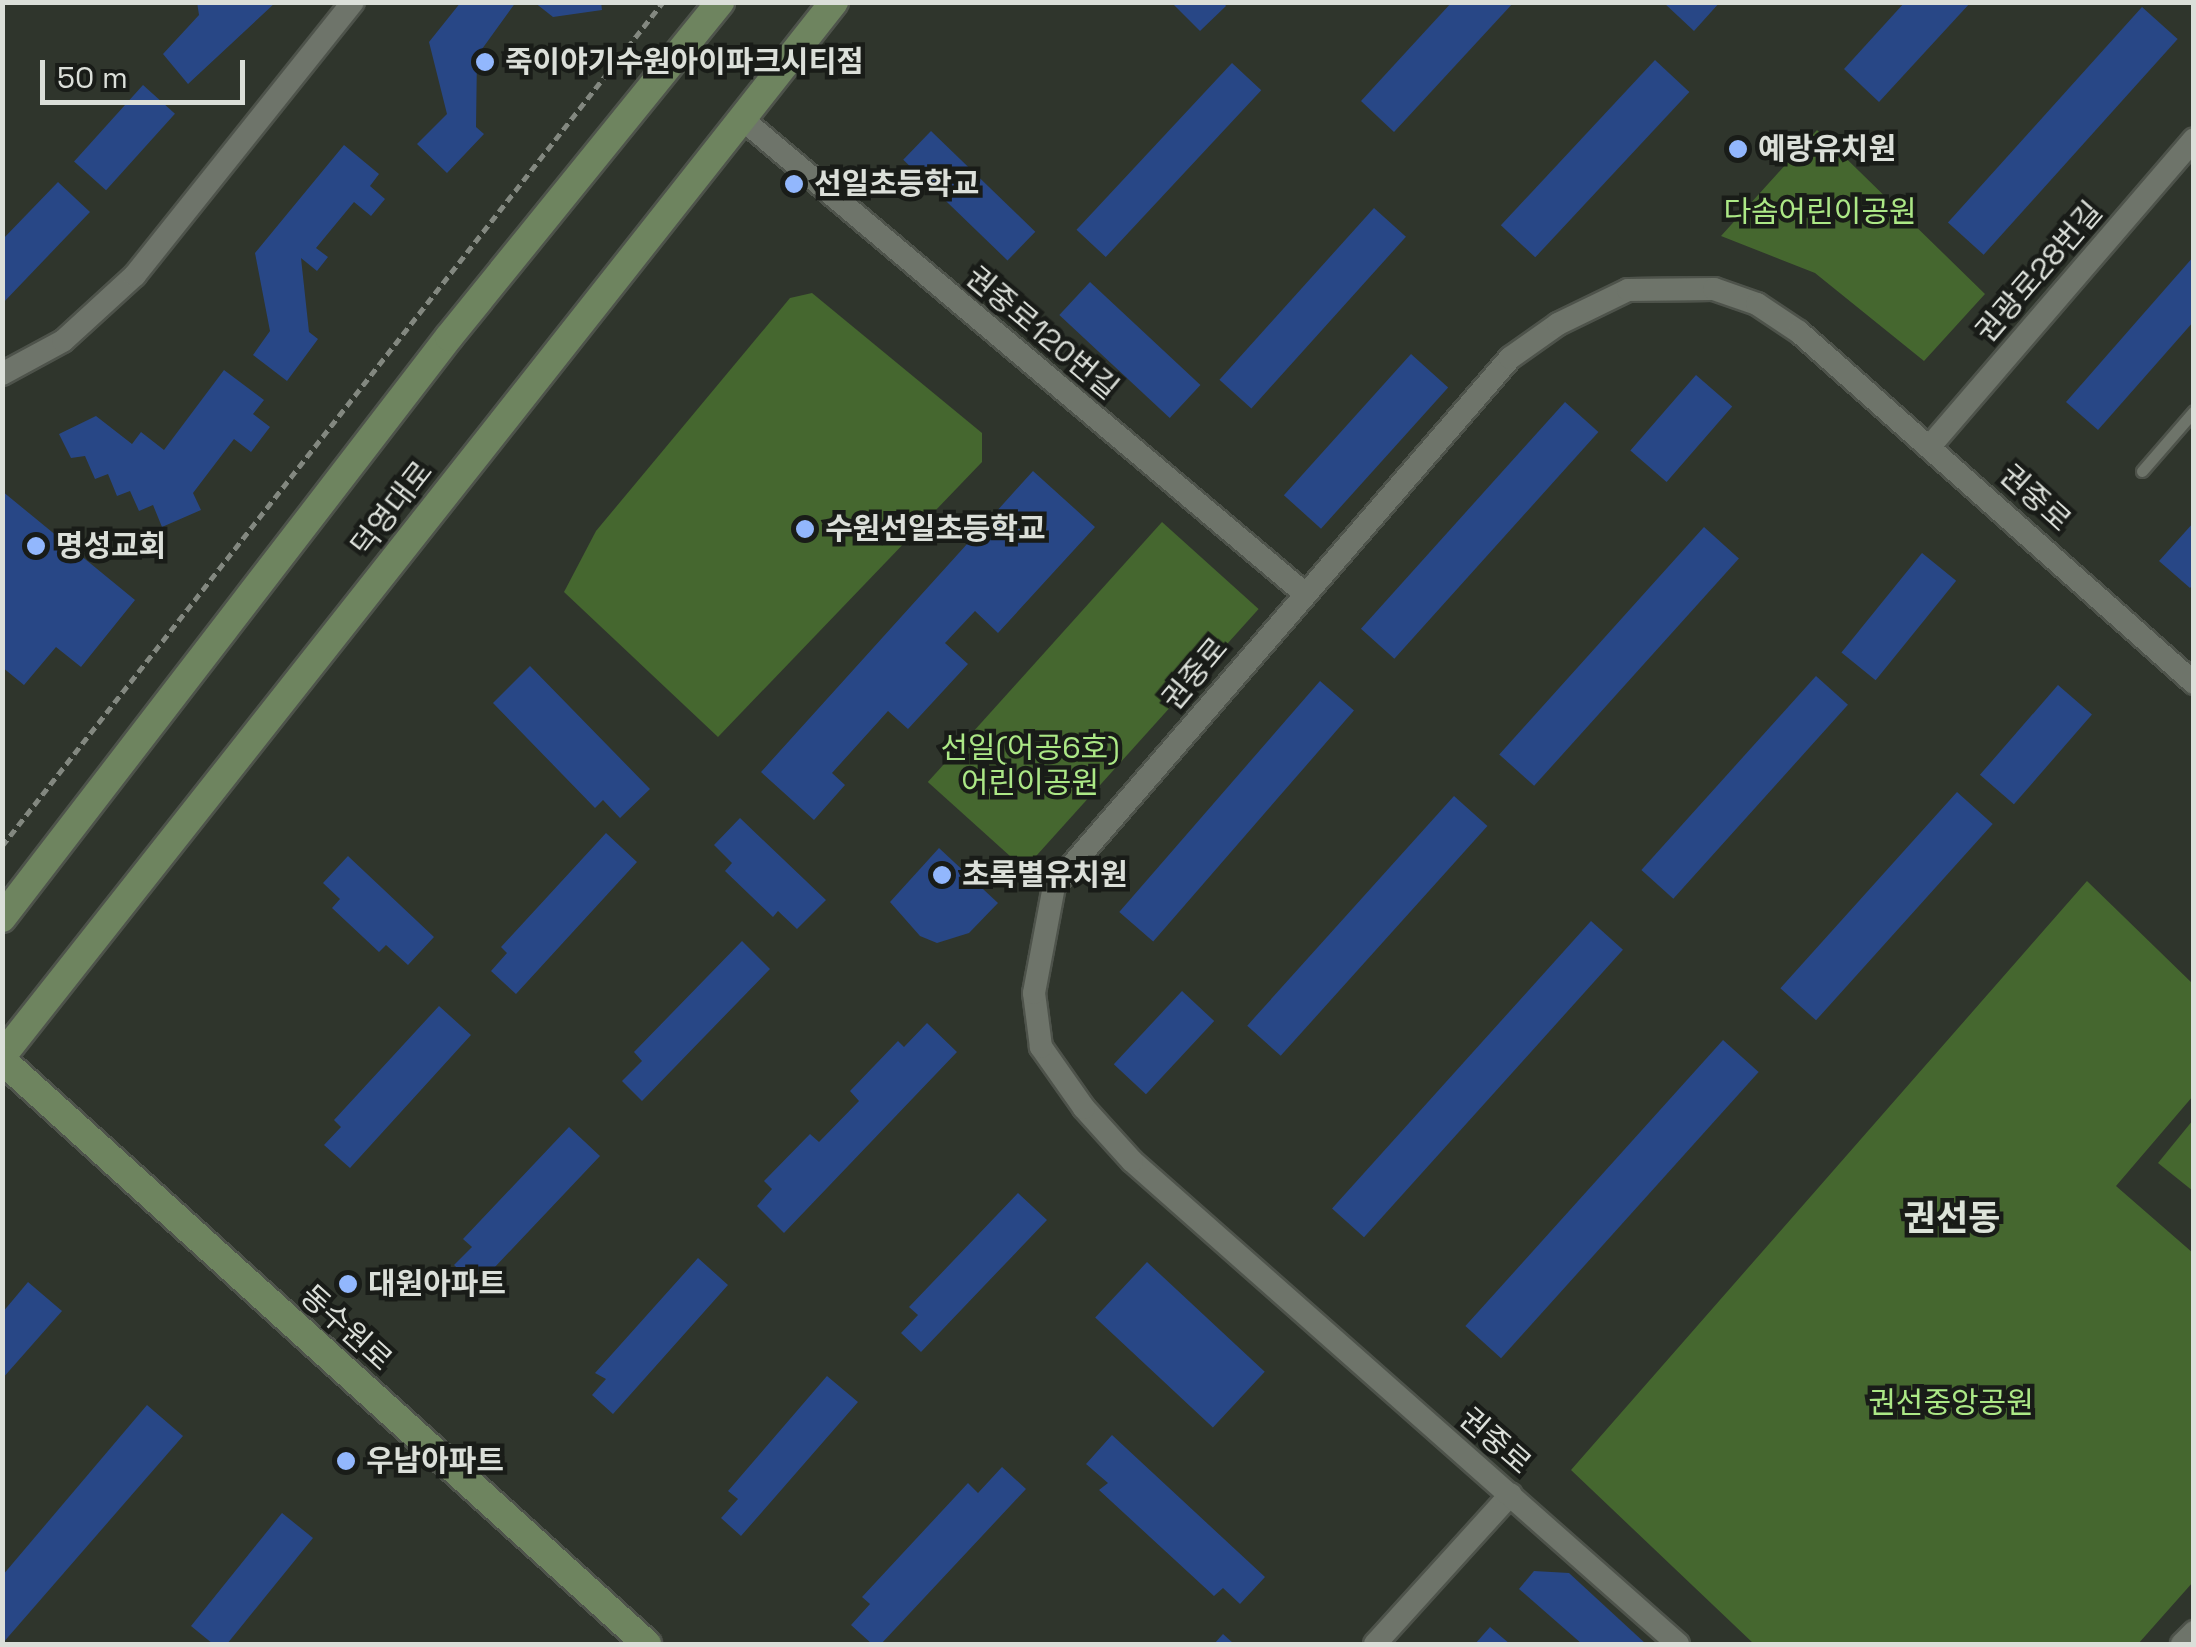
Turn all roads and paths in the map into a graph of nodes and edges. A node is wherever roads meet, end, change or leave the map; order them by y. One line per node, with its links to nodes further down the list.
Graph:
1 (353, 2): 7 (street)
2 (662, 2): 13 (path)
3 (720, 2): 14 (main road, 덕영대로)
4 (834, 2): 5 (main road, 덕영대로)
5 (741, 118): 11 (street, 권중로120번길); 15 (main road, 덕영대로)
6 (2194, 140): 9 (street, 권광로28번길)
7 (2, 374)
8 (2194, 412): 10 (lane)
9 (1931, 444): 11 (street, 권중로); 12 (street, 권중로)
10 (2142, 471)
11 (1304, 592): 16 (street, 권중로)
12 (2194, 682)
13 (2, 846)
14 (2, 918)
15 (2, 1058): 18 (main road, 동수원로)
16 (1510, 1494): 19 (street); 20 (street, 권중로)
17 (2194, 1632): 21 (street)
18 (646, 1644)
19 (1375, 1644)
20 (1678, 1644)
21 (2182, 1644)

